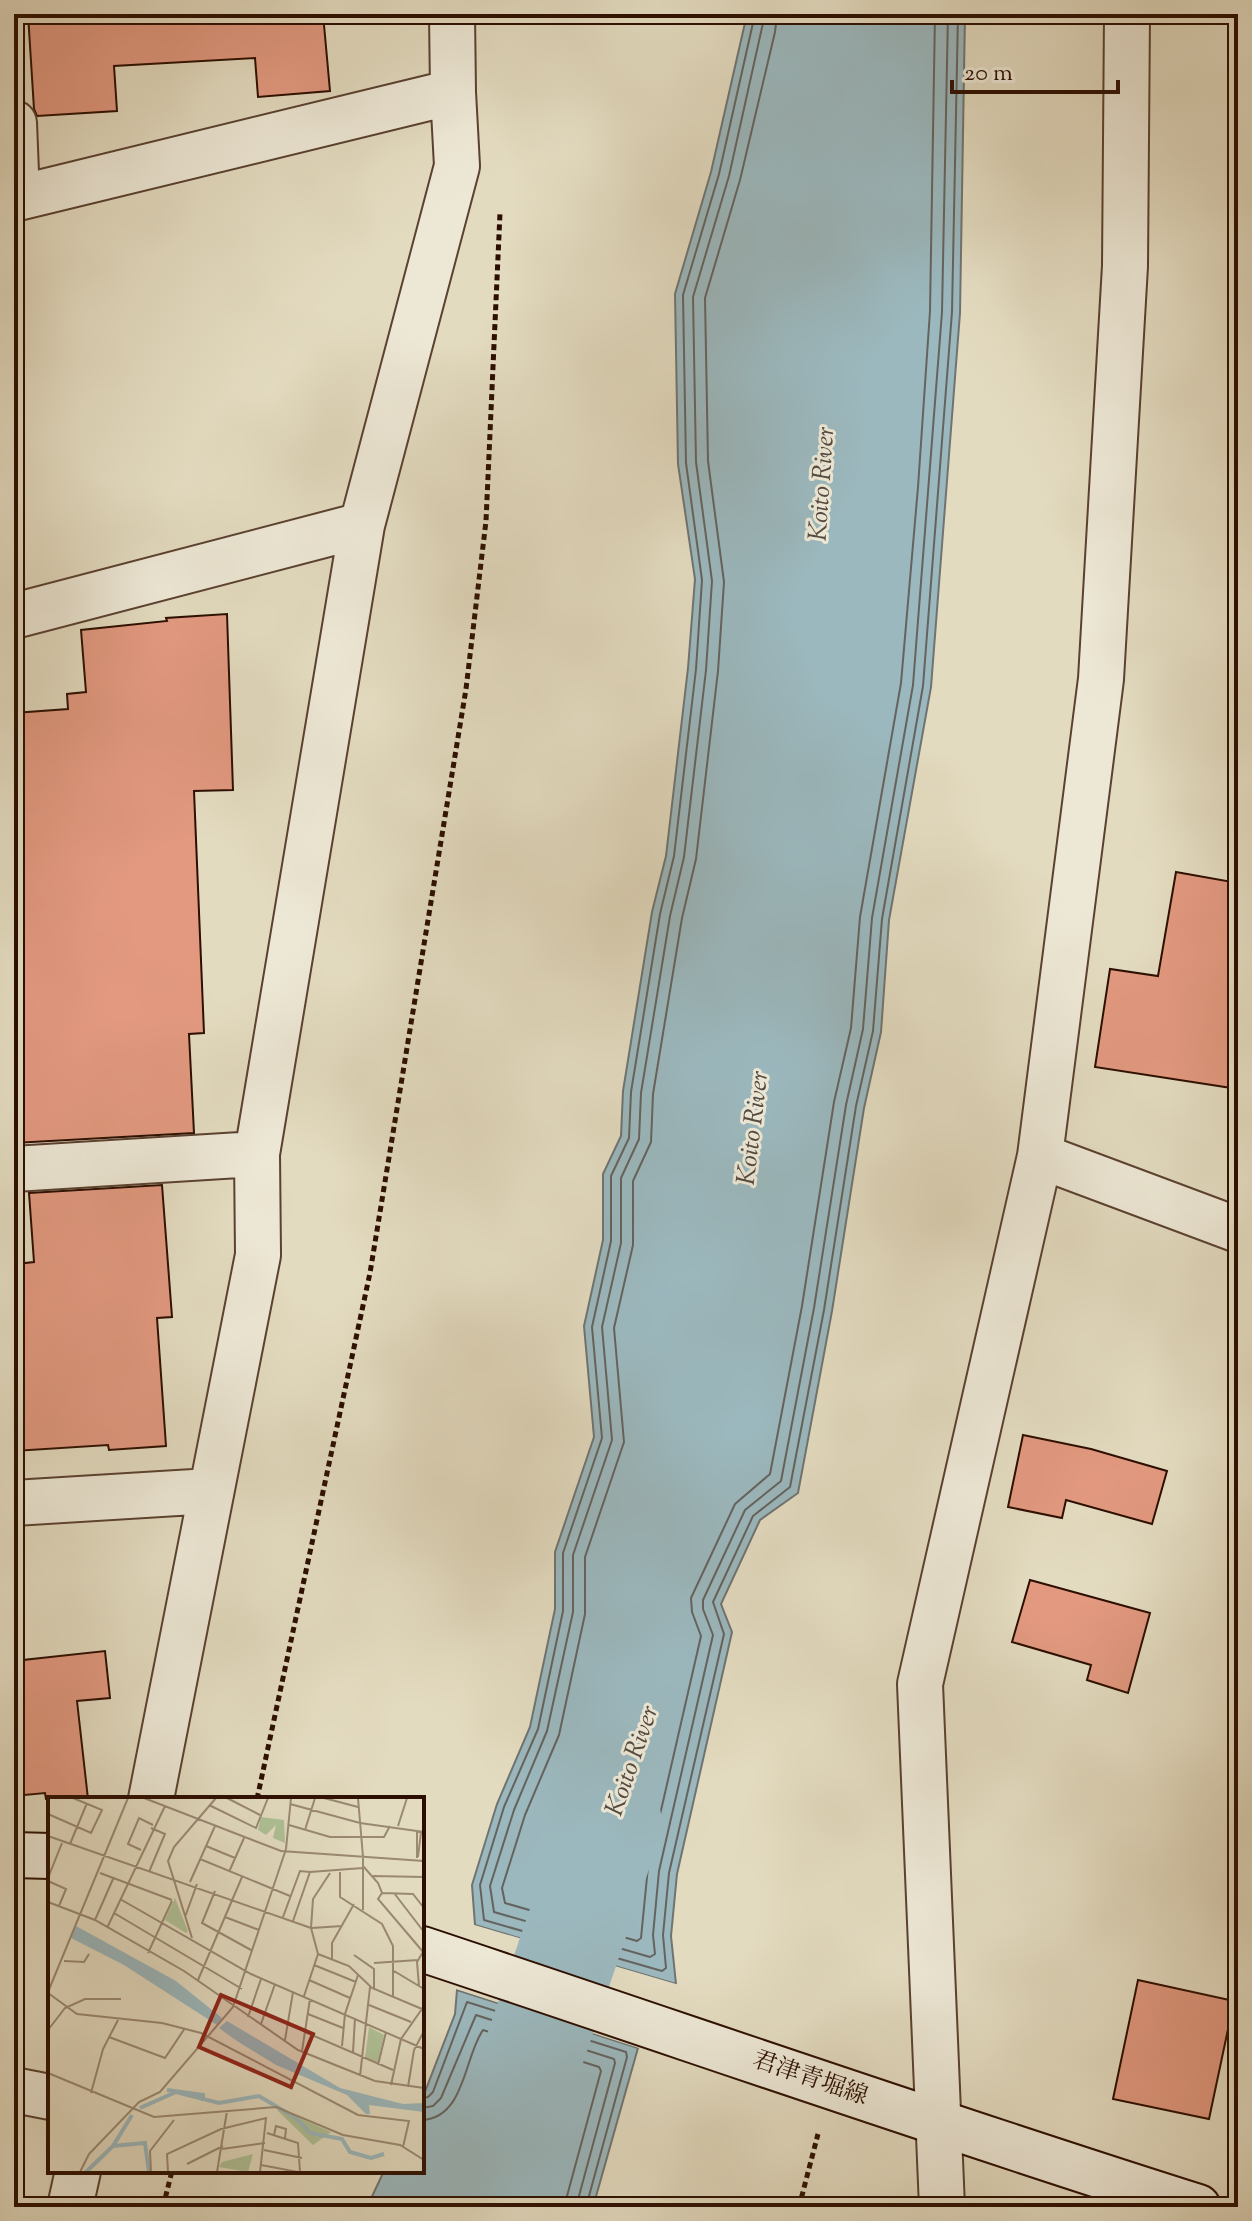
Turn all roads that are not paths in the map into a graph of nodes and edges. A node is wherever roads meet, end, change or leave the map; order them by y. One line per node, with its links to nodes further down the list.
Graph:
1 (452, 14): 3 (street)
2 (1127, 14): 9 (street)
3 (453, 92): 5 (street); 6 (street)
4 (14, 123): 5 (street)
5 (16, 198)
6 (362, 525): 7 (street); 8 (street)
7 (14, 616)
8 (257, 1154): 10 (street); 12 (street)
9 (1040, 1156): 11 (street); 20 (street)
10 (14, 1169)
11 (1238, 1230)
12 (210, 1491): 13 (street); 14 (street)
13 (14, 1503)
14 (151, 1797)
15 (14, 1855): 16 (street)
16 (48, 1856)
17 (424, 1950): 20 (street, 君津青堀線)
18 (14, 2090): 19 (street)
19 (48, 2097)
20 (940, 2125): 23 (street); 24 (street, 君津青堀線)
21 (78, 2173): 22 (street)
22 (70, 2207)
23 (942, 2207)
24 (1198, 2207)

